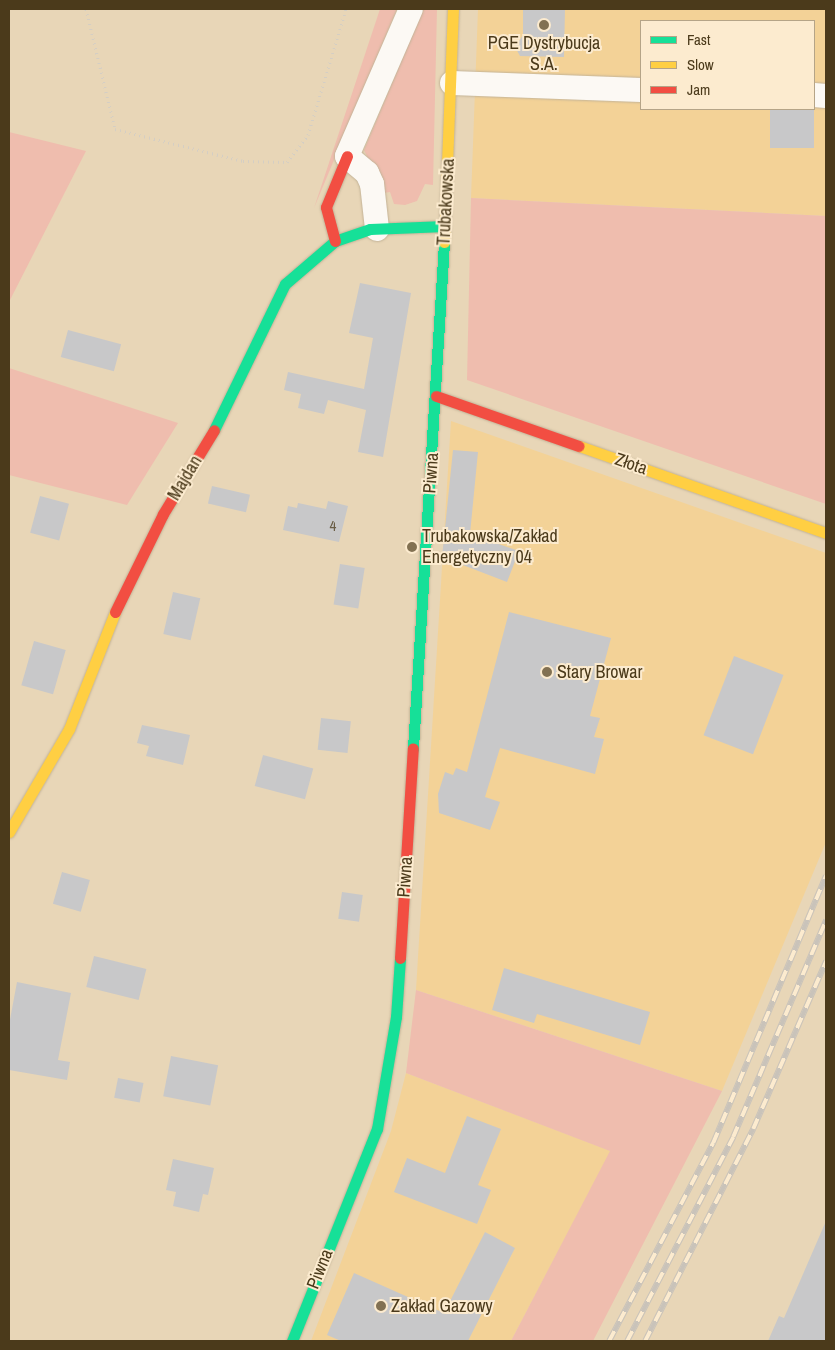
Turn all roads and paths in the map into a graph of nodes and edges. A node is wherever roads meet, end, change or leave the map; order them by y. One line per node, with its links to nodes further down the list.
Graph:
1 (86, 9): 2 (path)
2 (346, 9)
3 (412, 9): 7 (street)
4 (453, 9): 5 (street, Trubakowska)
5 (452, 83): 6 (street); 8 (street, Trubakowska)
6 (640, 90)
7 (347, 156): 9 (street); 10 (street)
8 (445, 226): 9 (street, Majdan); 11 (street, Trubakowska)
9 (377, 229): 10 (street, Majdan)
10 (335, 241): 13 (street, Majdan)
11 (436, 396): 12 (street, Złota); 14 (street, Piwna)
12 (826, 533)
13 (9, 832)
14 (292, 1341)

